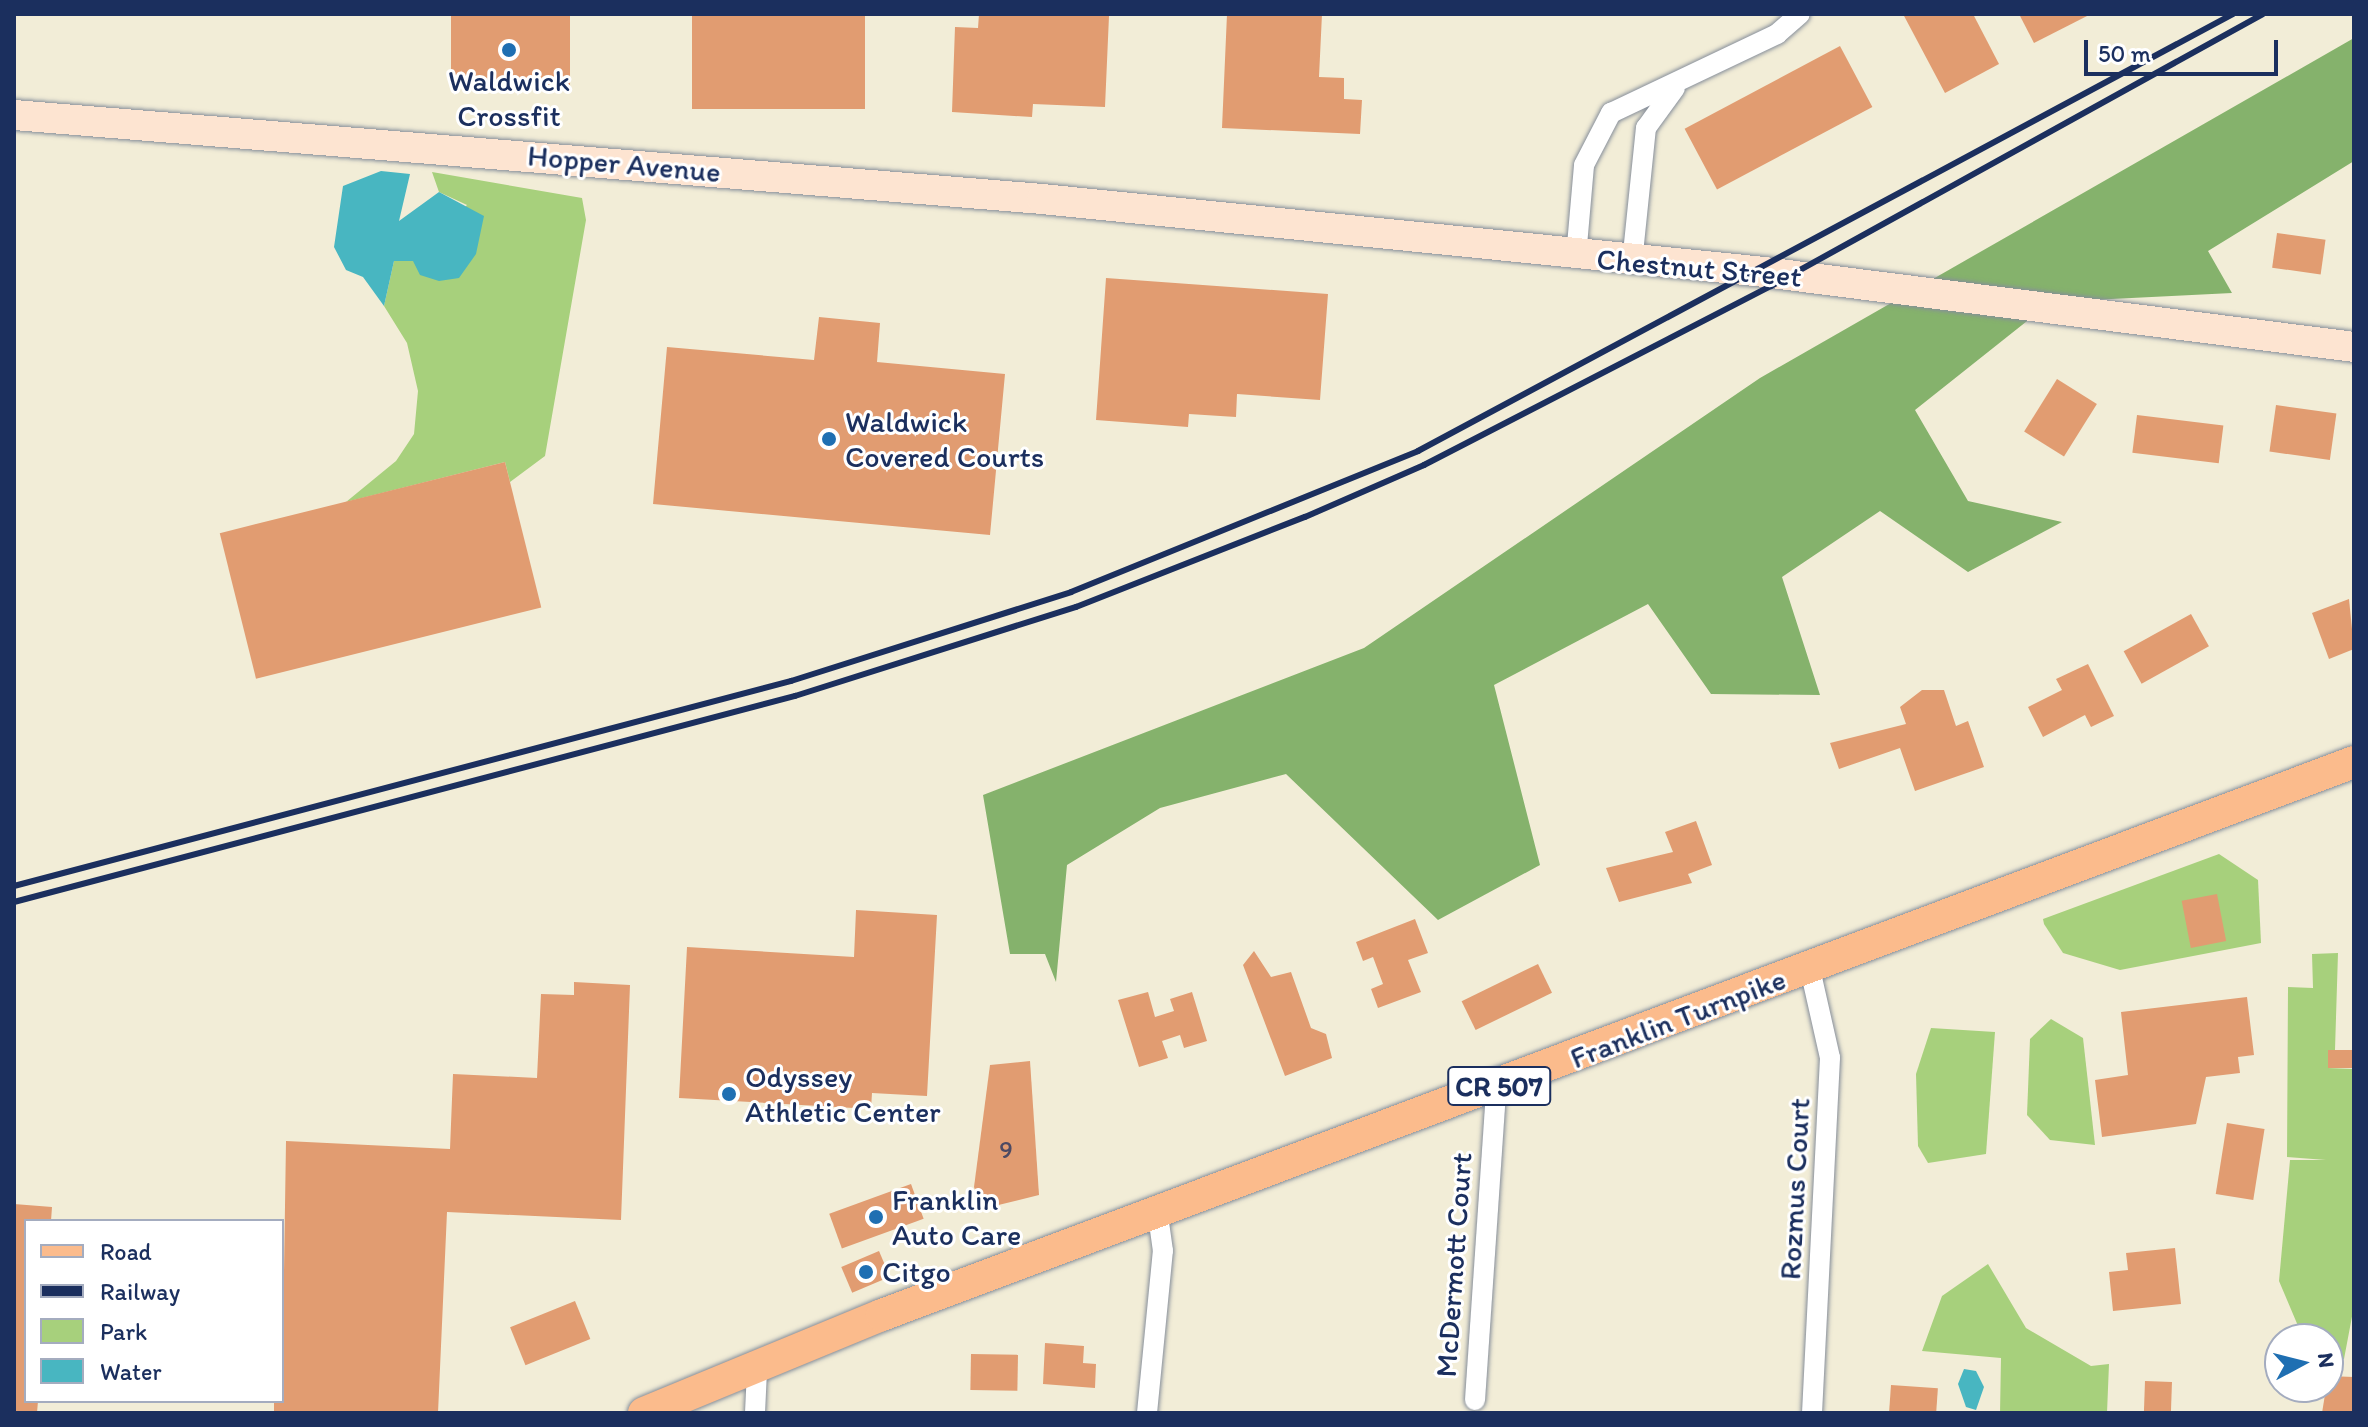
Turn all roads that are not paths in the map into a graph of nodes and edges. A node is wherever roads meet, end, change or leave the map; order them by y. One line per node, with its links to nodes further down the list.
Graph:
1 (1800, 14): 2 (street)
2 (1678, 85): 5 (street); 6 (street)
3 (14, 115): 4 (street, Hopper Avenue)
4 (1042, 199): 5 (street, Chestnut Street)
5 (1576, 257): 6 (street, Chestnut Street)
6 (1632, 263): 7 (street, Chestnut Street)
7 (2354, 347)
8 (2354, 762): 9 (main road, Franklin Turnpike / CR 507)
9 (1810, 969): 10 (main road, Franklin Turnpike / CR 507); 17 (street, Rozmus Court)
10 (1496, 1088): 11 (main road, Franklin Turnpike / CR 507); 13 (street, McDermott Court)
11 (1158, 1215): 12 (main road, Franklin Turnpike / CR 507); 16 (street)
12 (757, 1371): 14 (main road, Franklin Turnpike / CR 507); 15 (street)
13 (1475, 1400)
14 (644, 1413)
15 (755, 1413)
16 (1147, 1413)
17 (1812, 1413)

